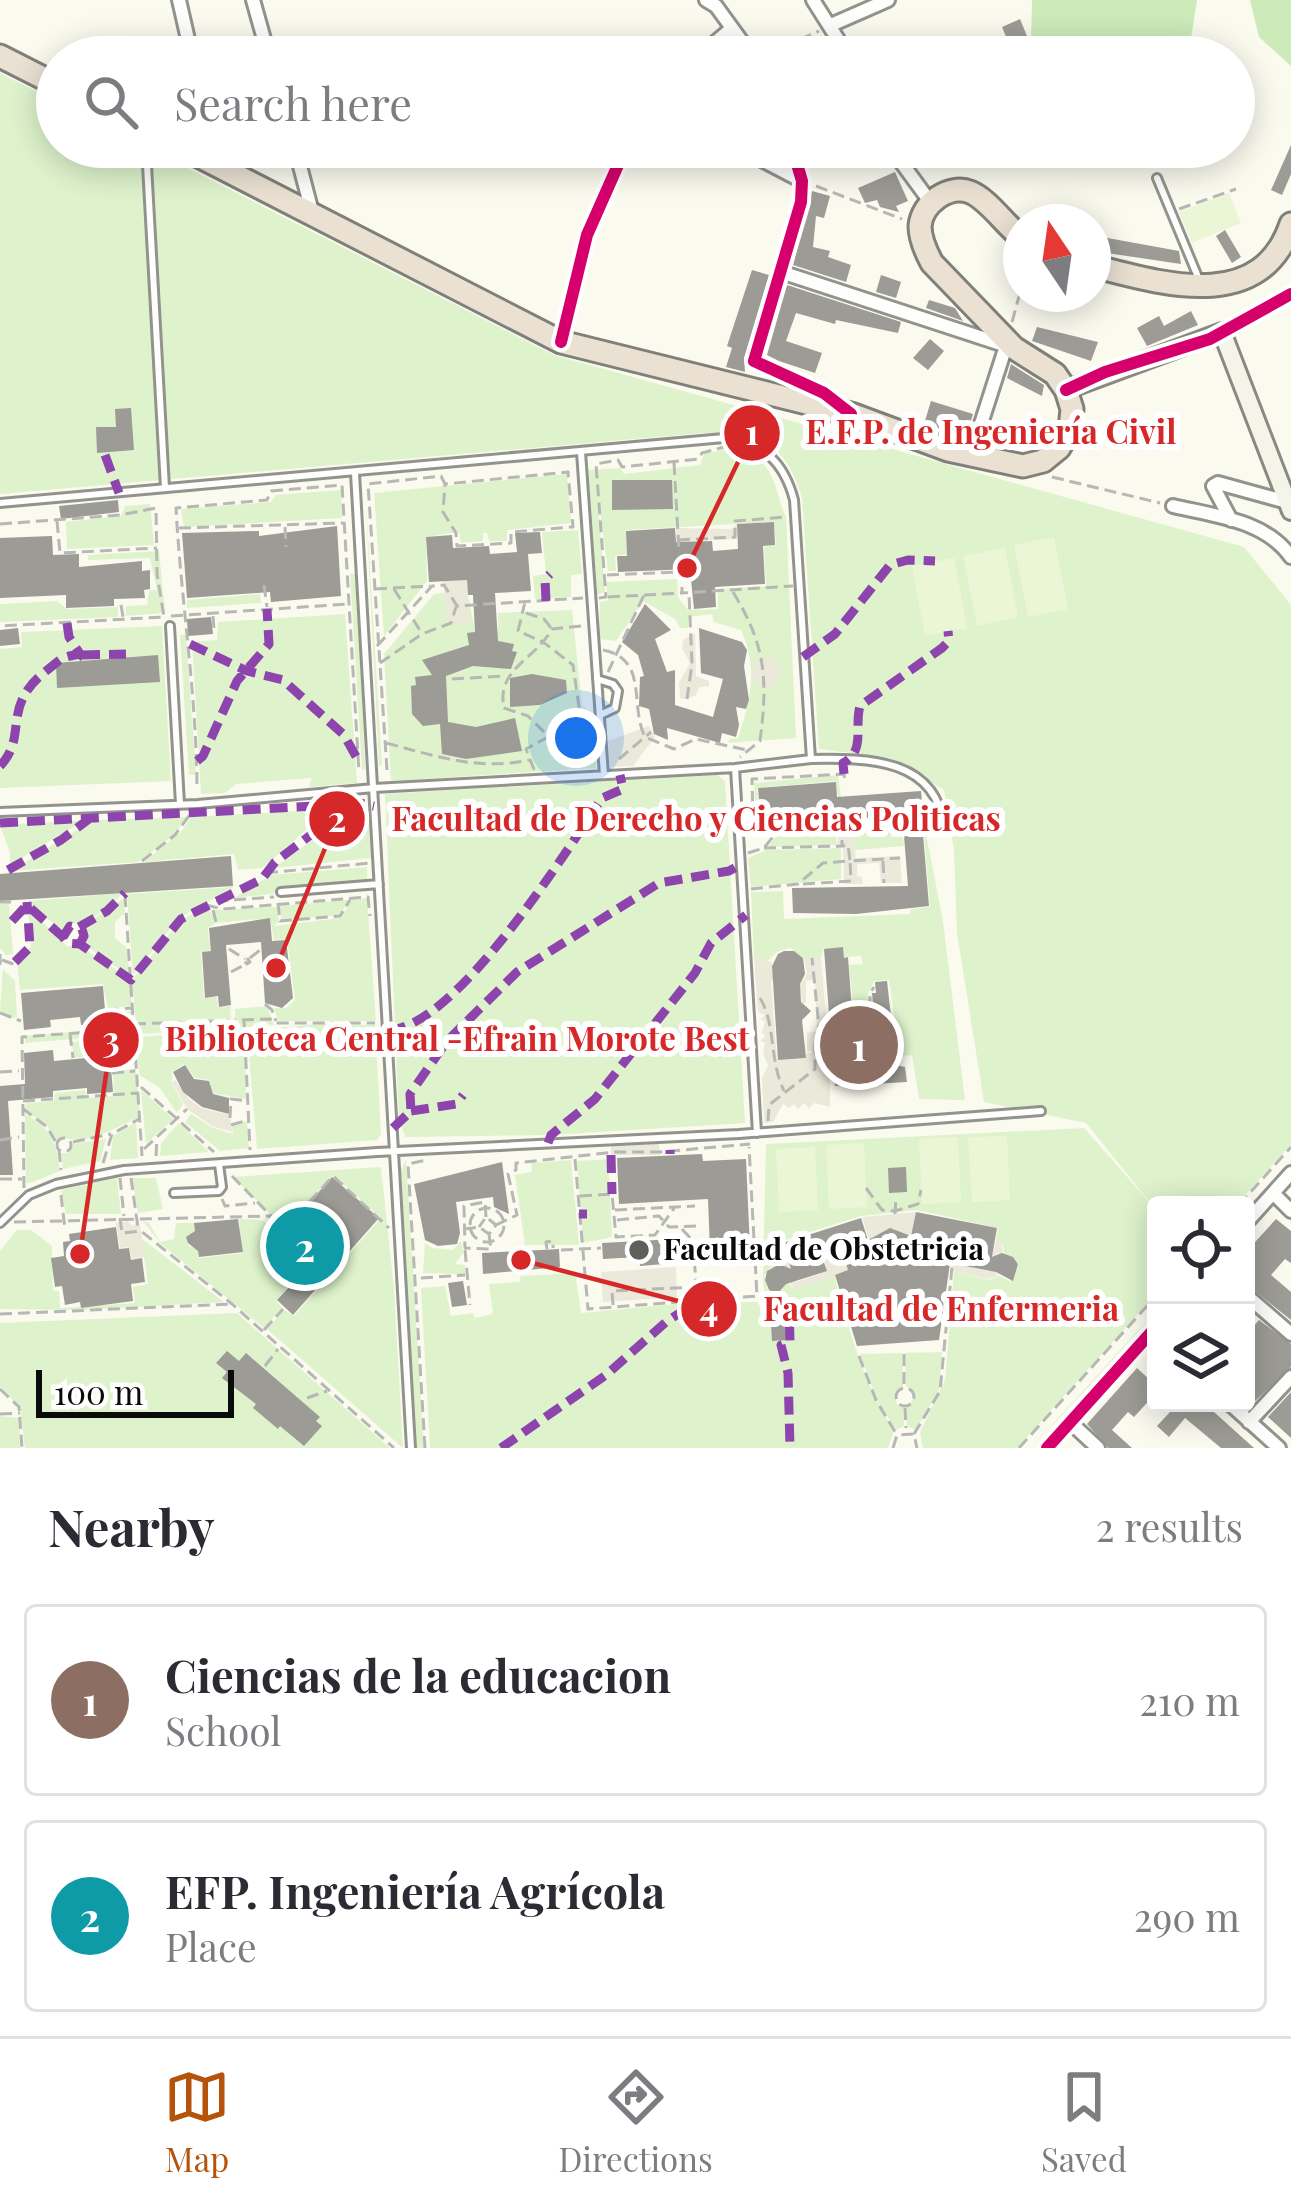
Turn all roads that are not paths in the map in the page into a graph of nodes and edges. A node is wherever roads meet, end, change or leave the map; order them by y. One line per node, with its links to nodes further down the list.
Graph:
1 (179, 0): 8 (street)
2 (253, 0): 9 (street)
3 (706, 0): 7 (street)
4 (813, 0): 6 (street)
5 (889, 0): 6 (street)
6 (831, 25): 12 (street)
7 (731, 29): 10 (street); 11 (street)
8 (187, 36)
9 (263, 36)
10 (723, 36)
11 (738, 36)
12 (837, 36)
13 (0, 56): 14 (highway)
14 (36, 74)
15 (147, 168): 40 (lane)
16 (234, 168): 25 (highway)
17 (300, 168): 25 (street)
18 (617, 168): 33 (street)
19 (777, 168): 23 (street)
20 (798, 168): 23 (street)
21 (905, 168): 24 (street)
22 (1157, 178): 30 (lane)
23 (802, 181): 29 (street)
24 (931, 203): 26 (highway); 34 (highway)
25 (312, 212): 33 (highway)
26 (1003, 220)
27 (1291, 224): 30 (highway)
28 (1111, 271): 30 (highway)
29 (781, 272): 34 (street); 36 (street)
30 (1202, 286)
31 (1289, 298): 32 (street)
32 (1222, 332): 35 (street); 43 (street)
33 (561, 342): 36 (highway)
34 (1009, 345): 35 (highway); 38 (street)
35 (1066, 389): 38 (highway)
36 (850, 414): 38 (highway)
37 (581, 452): 39 (lane); 47 (lane); 49 (lane)
38 (970, 455)
39 (356, 473): 40 (lane); 52 (lane)
40 (165, 488): 41 (lane)
41 (0, 503)
42 (1173, 506): 44 (street)
43 (1289, 507): 44 (street)
44 (1232, 520): 45 (street)
45 (1291, 557)
46 (170, 626): 53 (lane)
47 (601, 679): 48 (lane); 48 (lane)
48 (600, 716): 51 (lane)
49 (811, 759): 50 (lane); 55 (lane)
50 (735, 768): 51 (lane); 59 (lane)
51 (604, 776): 52 (lane)
52 (374, 788): 53 (lane); 56 (lane)
53 (180, 805): 54 (lane)
54 (0, 812)
55 (944, 828)
56 (379, 884): 57 (lane); 60 (lane)
57 (279, 894)
58 (1041, 1111): 59 (lane)
59 (757, 1133): 60 (lane)
60 (395, 1151): 61 (lane); 75 (lane)
61 (219, 1164): 63 (lane); 67 (lane)
62 (1291, 1173): 64 (street)
63 (174, 1193)
64 (1273, 1193): 65 (street); 66 (street)
65 (1291, 1210)
66 (1255, 1213)
67 (0, 1223)
68 (1255, 1303): 69 (street)
69 (1291, 1334)
70 (1147, 1339): 74 (street)
71 (1291, 1377): 73 (street)
72 (1238, 1412): 73 (street)
73 (1249, 1422): 78 (street)
74 (1071, 1423): 76 (street); 77 (street)
75 (411, 1448)
76 (1047, 1448)
77 (1098, 1448)
78 (1279, 1448)

